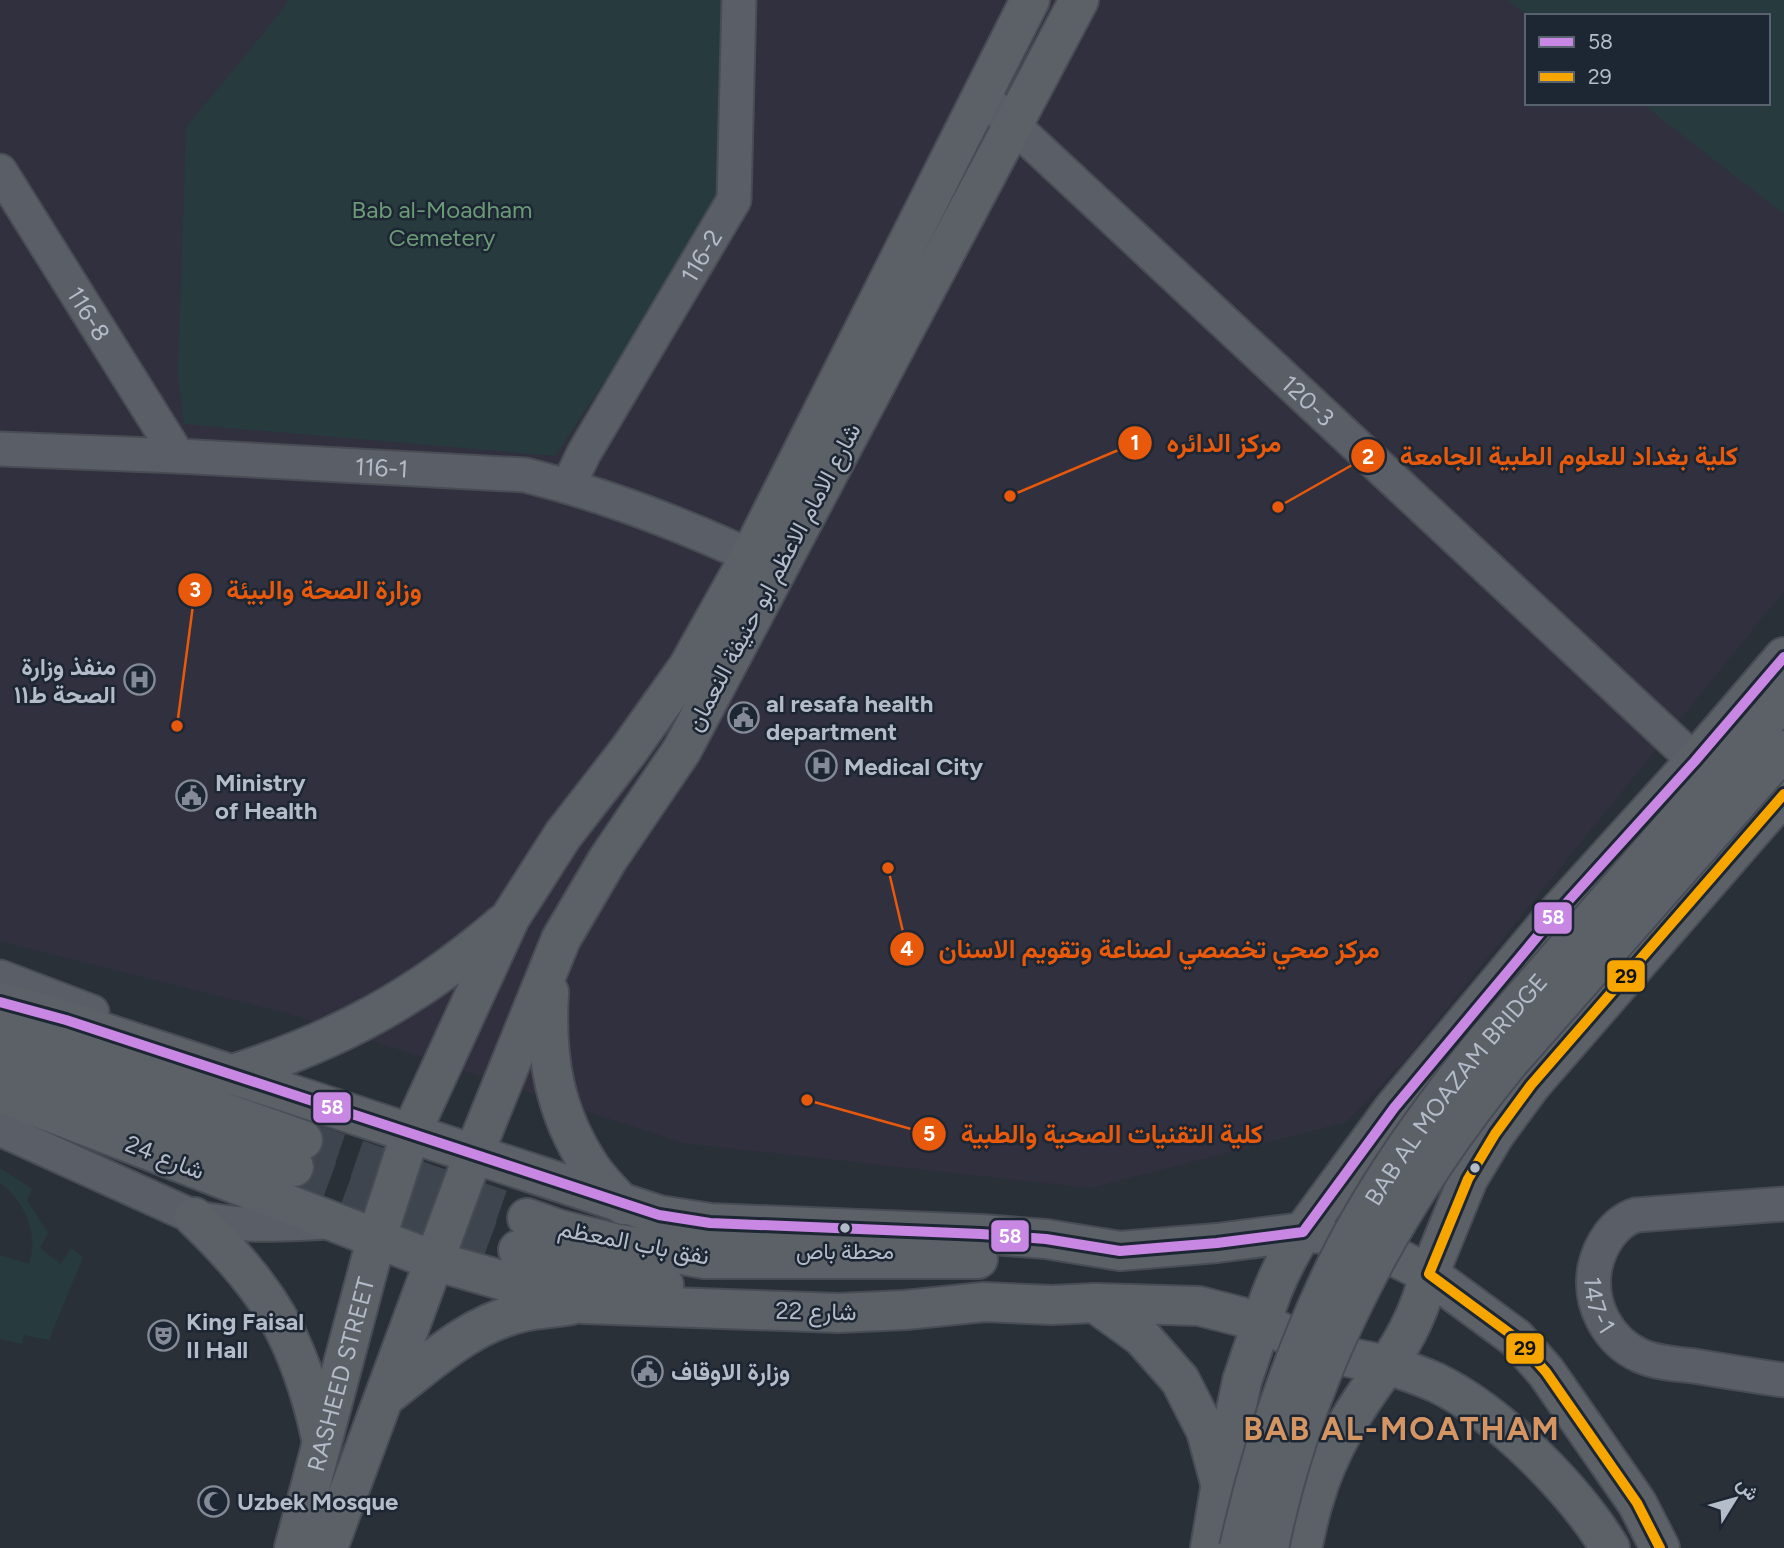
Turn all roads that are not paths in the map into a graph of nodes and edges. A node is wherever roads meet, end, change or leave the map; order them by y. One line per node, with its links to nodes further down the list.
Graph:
1 (739, 0): 9 (street, 116-2)
2 (1030, 0): 4 (main road, شارع الامام الاعظم ابو حنيفة النعمان)
3 (1079, 0): 5 (main road, شارع الامام الاعظم ابو حنيفة النعمان)
4 (982, 96): 5 (street, 120-3); 10 (main road, شارع الامام الاعظم ابو حنيفة النعمان)
5 (1013, 124): 14 (street, 120-3); 17 (main road, شارع الامام الاعظم ابو حنيفة النعمان)
6 (0, 171): 8 (street, 116-8)
7 (0, 449): 8 (street, 116-1)
8 (178, 456): 9 (street, 116-1)
9 (568, 486): 10 (street, 116-1)
10 (750, 556): 16 (main road, شارع الامام الاعظم ابو حنيفة النعمان)
11 (1784, 657): 14 (main road)
12 (1784, 699): 51 (main road, BAB AL MOAZAM BRIDGE, bridge)
13 (1784, 750): 52 (main road, BAB AL MOAZAM BRIDGE, bridge)
14 (1695, 761): 32 (main road)
15 (1784, 794): 37 (main road)
16 (510, 918): 23 (main road); 26 (main road, شارع الامام الاعظم ابو حنيفة النعمان)
17 (561, 939): 27 (main road, شارع الامام الاعظم ابو حنيفة النعمان); 29 (main road)
18 (0, 977): 21 (street)
19 (0, 1002): 21 (main road)
20 (0, 1033): 22 (main road)
21 (157, 1050): 23 (main road)
22 (0, 1063)
23 (230, 1075): 26 (main road)
24 (0, 1093): 31 (main road, شارع 24)
25 (0, 1129): 30 (street, شارع 24)
26 (410, 1135): 27 (main road); 33 (main road, RASHEED STREET)
27 (473, 1156): 29 (main road); 36 (main road, RASHEED STREET)
28 (1784, 1204): 44 (street, 147-1)
29 (623, 1205): 34 (main road)
30 (194, 1217): 31 (street, شارع 24); 46 (main road)
31 (330, 1222): 33 (main road, شارع 24)
32 (1320, 1235): 34 (main road); 41 (main road)
33 (376, 1240): 36 (main road, شارع 22); 46 (main road, RASHEED STREET)
34 (1120, 1251): 38 (main road, نفق باب المعظم)
35 (1395, 1257): 37 (main road)
36 (435, 1261): 40 (main road, شارع 22); 45 (main road, RASHEED STREET)
37 (1429, 1275): 43 (main road); 55 (main road)
38 (984, 1303): 39 (main road, شارع 22); 40 (main road, شارع 22)
39 (1095, 1303): 41 (main road, شارع 22); 47 (main road)
40 (584, 1304): 45 (main road)
41 (1275, 1329): 47 (main road)
42 (1347, 1357): 43 (main road)
43 (1387, 1365): 53 (main road); 54 (main road)
44 (1784, 1380)
45 (386, 1396): 49 (main road, RASHEED STREET)
46 (322, 1443): 48 (main road, RASHEED STREET)
47 (1229, 1473): 50 (main road)
48 (293, 1548)
49 (328, 1548)
50 (1210, 1548)
51 (1239, 1548)
52 (1269, 1548)
53 (1302, 1548)
54 (1610, 1548)
55 (1660, 1548)

